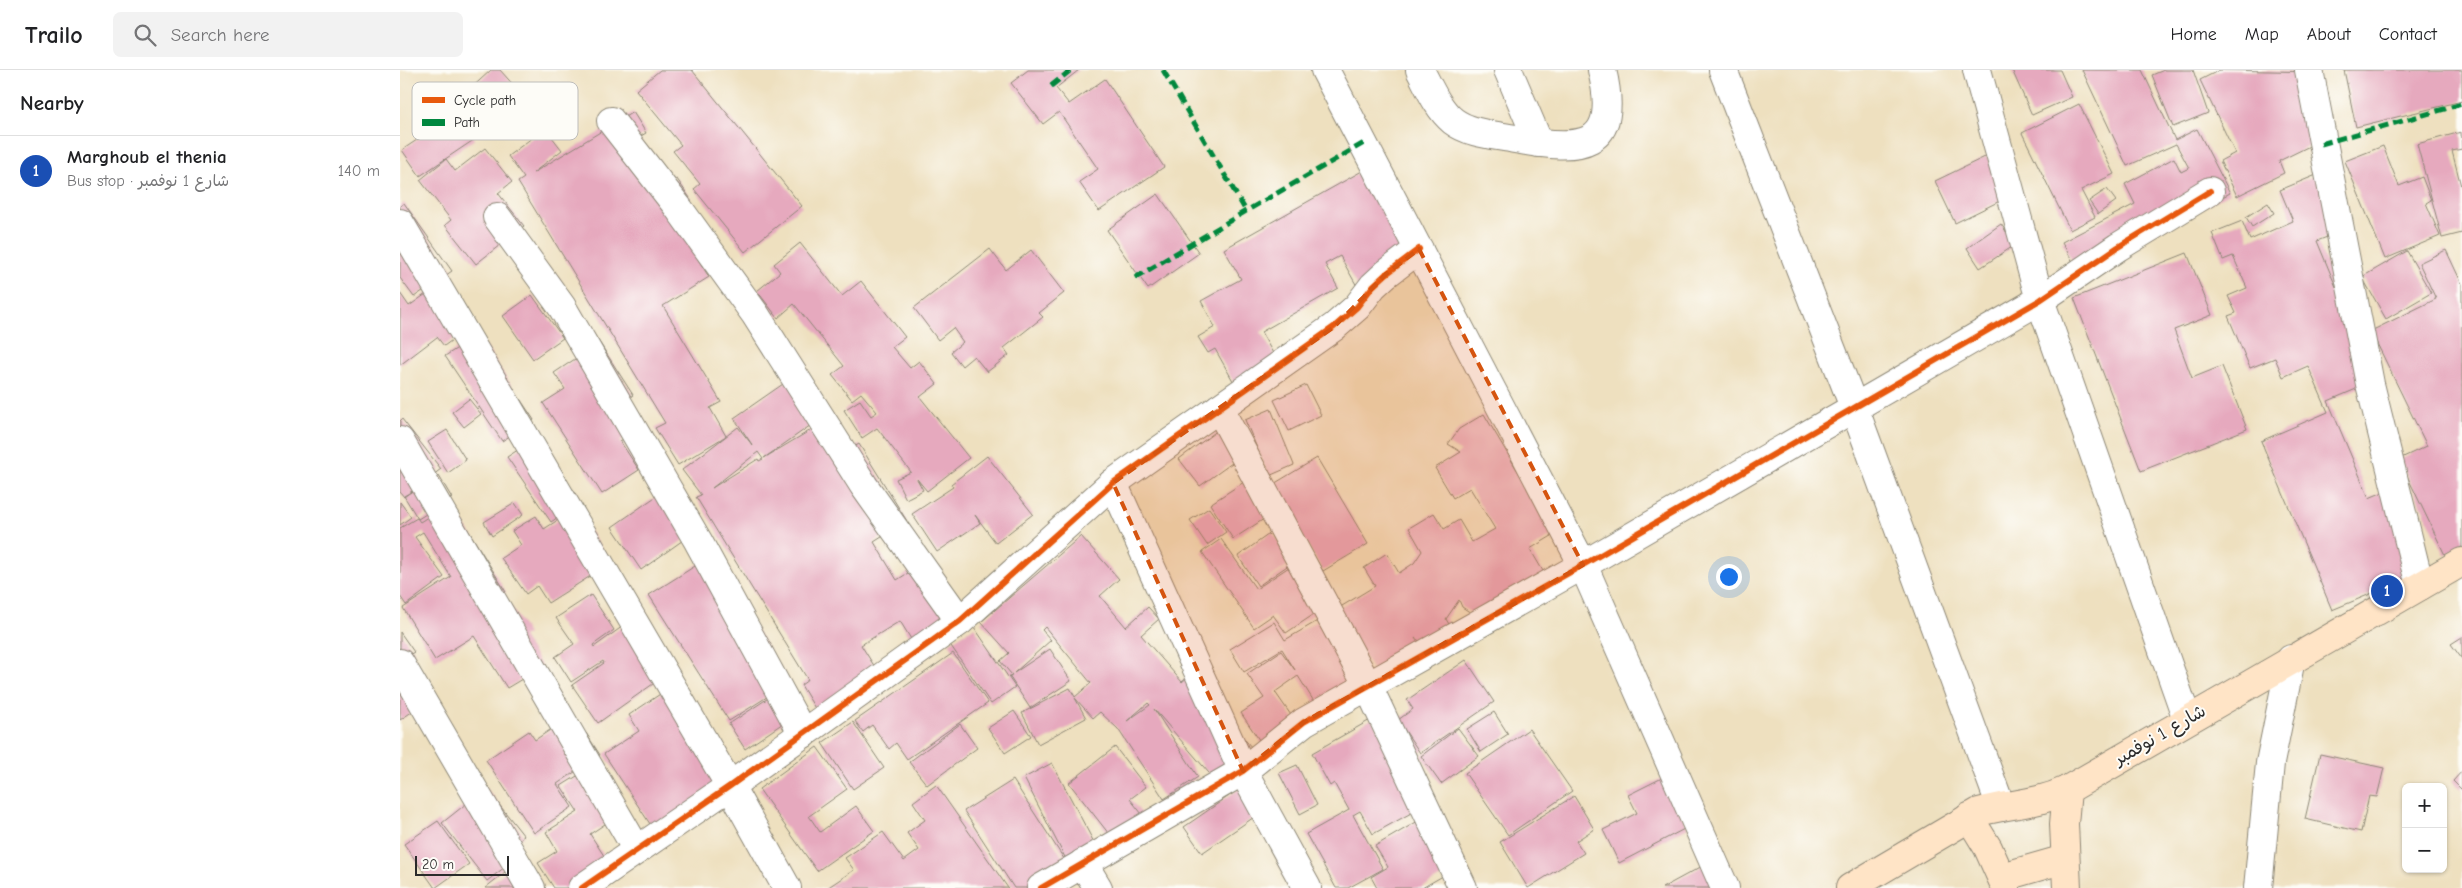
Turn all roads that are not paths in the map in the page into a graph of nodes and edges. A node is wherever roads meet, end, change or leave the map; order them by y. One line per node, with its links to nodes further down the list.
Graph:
1 (1325, 70): 13 (street)
2 (1420, 70): 9 (street)
3 (1508, 70): 9 (street)
4 (1602, 70): 9 (street)
5 (1723, 70): 15 (street)
6 (1977, 70): 14 (street)
7 (2309, 70): 21 (street)
8 (611, 121): 22 (street)
9 (1539, 143)
10 (2210, 191): 14 (street)
11 (497, 217): 27 (street)
12 (400, 223): 29 (street)
13 (1419, 249): 16 (street); 20 (street)
14 (2040, 300): 15 (street); 26 (street)
15 (1854, 407): 20 (street); 31 (street)
16 (1219, 408): 18 (street); 25 (street)
17 (400, 442): 33 (street)
18 (1113, 483): 22 (street); 28 (street)
19 (2462, 562): 21 (main road, شارع 1 نوفمبر)
20 (1583, 565): 25 (street); 44 (street)
21 (2420, 586): 23 (main road, شارع 1 نوفمبر)
22 (960, 621): 27 (street)
23 (2291, 659): 26 (main road, شارع 1 نوفمبر); 47 (street)
24 (400, 663): 37 (street)
25 (1368, 686): 28 (street); 43 (street)
26 (2187, 719): 30 (main road, شارع 1 نوفمبر)
27 (803, 734): 29 (street)
28 (1243, 771): 35 (street); 42 (street)
29 (730, 786): 33 (street); 39 (street)
30 (2066, 790): 31 (main road, شارع 1 نوفمبر); 34 (main road)
31 (2001, 806): 32 (main road, شارع 1 نوفمبر)
32 (1969, 817): 36 (main road); 45 (main road, شارع 1 نوفمبر)
33 (637, 850): 38 (street)
34 (2065, 859): 36 (main road); 46 (main road)
35 (1083, 863): 40 (street); 41 (street)
36 (2004, 883)
37 (531, 888)
38 (582, 888)
39 (787, 888)
40 (1041, 888)
41 (1098, 888)
42 (1307, 888)
43 (1463, 888)
44 (1725, 888)
45 (1850, 888)
46 (2067, 888)
47 (2258, 888)

